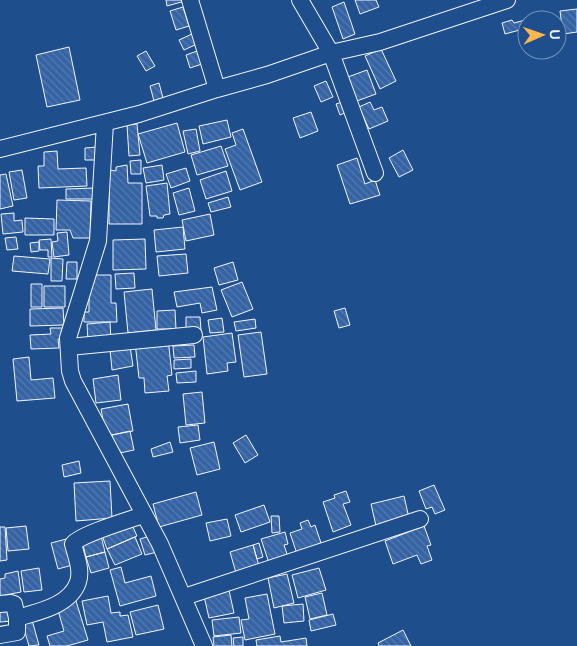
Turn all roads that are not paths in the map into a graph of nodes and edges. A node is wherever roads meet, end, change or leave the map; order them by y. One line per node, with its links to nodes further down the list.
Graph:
1 (190, 0): 5 (street)
2 (300, 0): 4 (street)
3 (507, 0): 4 (street)
4 (331, 54): 5 (street); 8 (street)
5 (217, 88): 6 (street)
6 (105, 123): 7 (street); 10 (street)
7 (0, 149)
8 (375, 173)
9 (194, 334): 10 (street)
10 (69, 347): 11 (street)
11 (143, 515): 13 (street); 15 (street)
12 (420, 519): 13 (street)
13 (184, 597): 17 (street)
14 (0, 604): 15 (street)
15 (17, 618): 16 (street)
16 (0, 635)
17 (204, 646)

